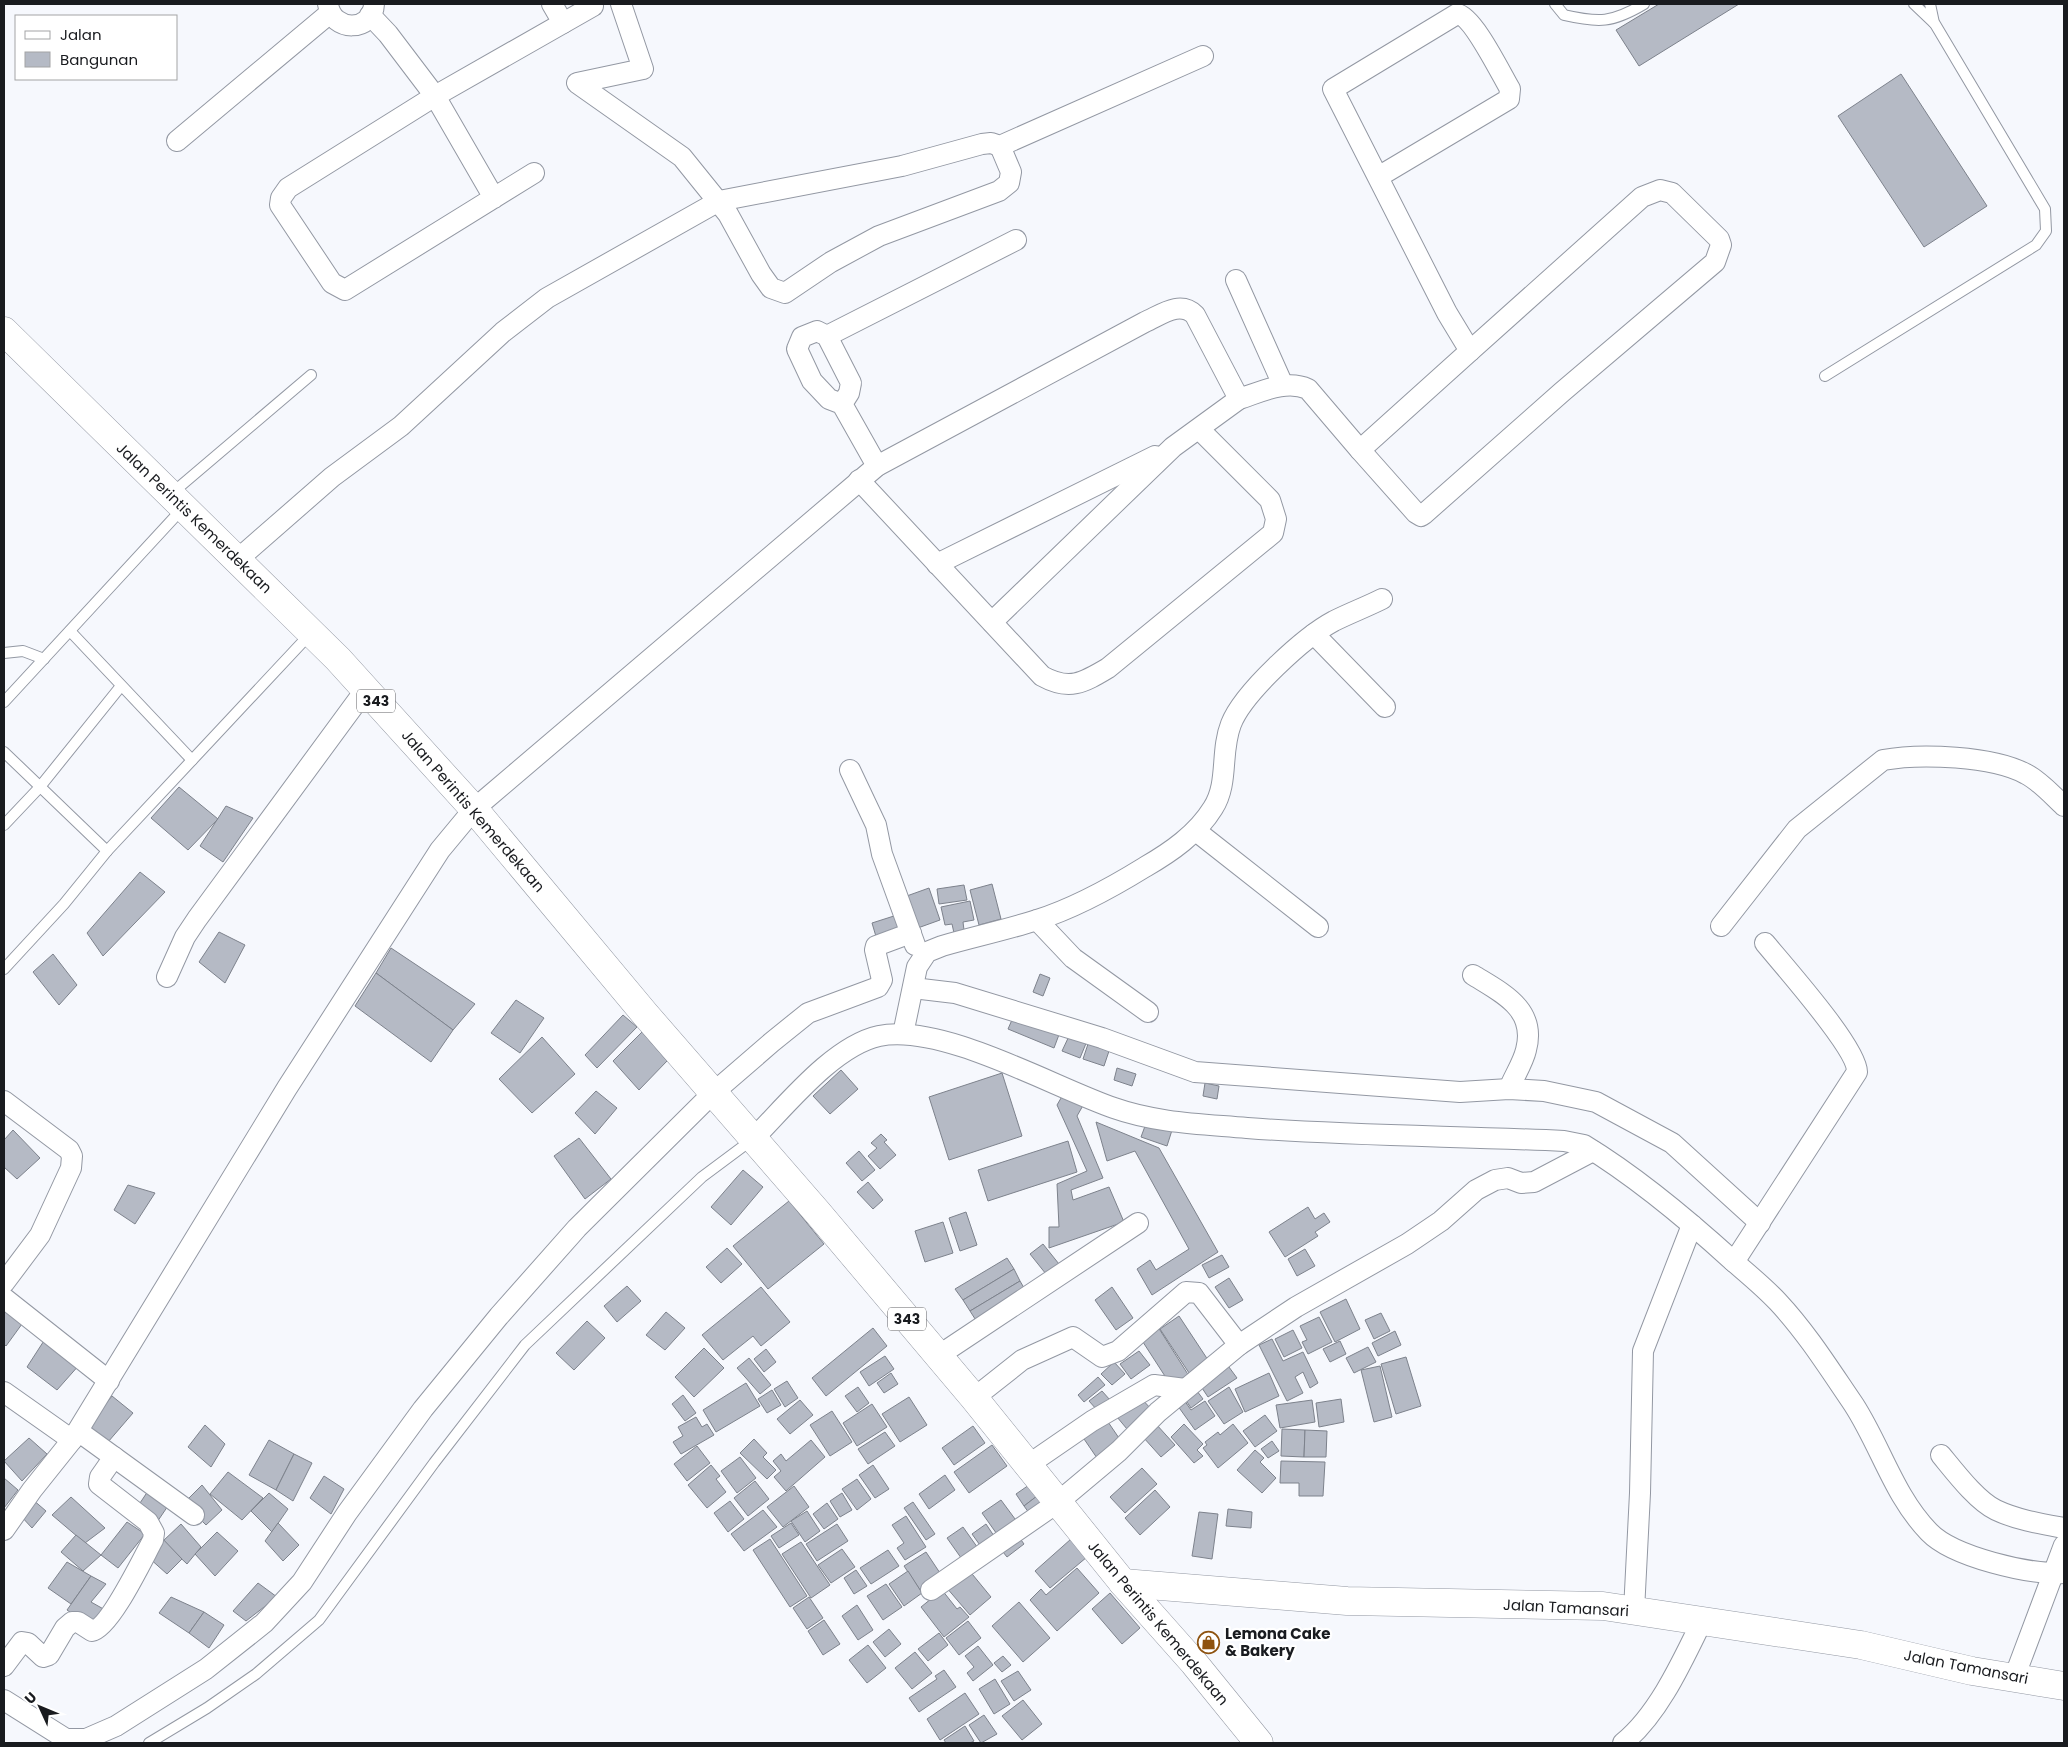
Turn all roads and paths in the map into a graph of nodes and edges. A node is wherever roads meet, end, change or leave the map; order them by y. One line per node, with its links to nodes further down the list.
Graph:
1 (552, 4): 10 (street)
2 (622, 4): 19 (street)
3 (1555, 4): 4 (lane)
4 (1644, 4)
5 (1914, 4): 11 (lane)
6 (1930, 4): 11 (lane)
7 (593, 6): 10 (street)
8 (329, 8): 9 (street); 14 (street)
9 (372, 10): 13 (street)
10 (563, 22): 13 (street)
11 (1935, 24): 26 (lane)
12 (1203, 56): 15 (street)
13 (435, 96): 18 (street); 18 (street)
14 (177, 141)
15 (1000, 146): 19 (street); 19 (street)
16 (534, 173): 18 (street)
17 (1378, 177): 17 (street); 24 (street)
18 (494, 198)
19 (719, 201): 36 (street)
20 (1016, 240): 23 (street)
21 (1236, 280): 27 (street)
22 (4, 331): 35 (main road, Jalan Perintis Kemerdekaan / 343)
23 (827, 336): 29 (street); 29 (street)
24 (1470, 351): 32 (street); 32 (street)
25 (311, 375): 35 (lane)
26 (1825, 376)
27 (1283, 385): 28 (street); 32 (street)
28 (1239, 399): 30 (street); 33 (street)
29 (842, 404): 33 (street)
30 (1199, 429): 31 (street); 39 (street)
31 (1173, 447): 37 (street); 39 (street)
32 (1360, 450)
33 (876, 466): 34 (street)
34 (859, 480): 37 (street); 54 (street)
35 (177, 501): 36 (main road, Jalan Perintis Kemerdekaan / 343); 40 (lane)
36 (237, 560): 41 (main road, Jalan Perintis Kemerdekaan / 343)
37 (937, 564): 39 (street)
38 (1382, 599): 42 (street)
39 (992, 622)
40 (70, 631): 44 (lane); 45 (lane)
41 (311, 633): 46 (main road, Jalan Perintis Kemerdekaan / 343); 50 (lane)
42 (1314, 634): 48 (street); 56 (street)
43 (4, 652): 44 (lane)
44 (44, 659): 47 (lane)
45 (121, 686): 50 (lane); 52 (lane)
46 (366, 690): 54 (main road, Jalan Perintis Kemerdekaan / 343); 66 (street)
47 (4, 702)
48 (1385, 707)
49 (4, 752): 52 (lane)
50 (192, 760): 57 (lane)
51 (850, 770): 61 (street)
52 (39, 788): 55 (lane); 57 (lane)
53 (2064, 806): 59 (street)
54 (474, 809): 71 (main road, Jalan Perintis Kemerdekaan / 343); 83 (street)
55 (4, 825)
56 (1196, 831): 58 (street); 60 (street)
57 (107, 851): 64 (lane)
58 (1038, 920): 63 (street); 68 (street)
59 (1721, 926)
60 (1318, 927)
61 (911, 933): 63 (street); 71 (street)
62 (1765, 943): 77 (street)
63 (921, 960): 67 (street)
64 (4, 969)
65 (1473, 975): 70 (street)
66 (167, 977)
67 (912, 993): 69 (street); 70 (street)
68 (1148, 1012)
69 (904, 1027): 73 (street); 74 (street)
70 (1509, 1089): 77 (street)
71 (715, 1096): 73 (main road, Jalan Perintis Kemerdekaan / 343); 103 (street)
72 (4, 1101): 79 (street)
73 (751, 1137): 82 (main road, 343); 104 (lane)
74 (1594, 1151): 76 (street); 81 (street)
75 (1138, 1223): 82 (street)
76 (1692, 1224): 78 (street); 98 (street)
77 (1757, 1228): 78 (street)
78 (1738, 1256): 95 (street)
79 (4, 1283)
80 (4, 1298): 83 (street)
81 (1239, 1345): 84 (street); 86 (street)
82 (938, 1356): 86 (main road, 343)
83 (109, 1380): 87 (street)
84 (1185, 1389): 90 (street); 91 (street)
85 (4, 1392): 87 (street)
86 (974, 1398): 90 (main road, 343)
87 (75, 1436): 89 (street); 94 (street)
88 (1941, 1455): 93 (street)
89 (114, 1457): 92 (street); 100 (street)
90 (1028, 1465): 91 (main road, 343)
91 (1057, 1503): 96 (main road, Jalan Perintis Kemerdekaan / 343); 97 (street)
92 (194, 1515)
93 (2064, 1528)
94 (4, 1530)
95 (2059, 1563): 101 (street)
96 (1123, 1583): 98 (main road, Jalan Tamansari); 105 (main road, Jalan Perintis Kemerdekaan / 343)
97 (931, 1590)
98 (1634, 1611): 99 (main road, Jalan Tamansari)
99 (1702, 1621): 101 (main road, Jalan Tamansari); 106 (street)
100 (4, 1666)
101 (2014, 1678): 102 (main road, Jalan Tamansari)
102 (2064, 1686)
103 (4, 1700)
104 (149, 1743)
105 (1259, 1743)
106 (1623, 1743)

